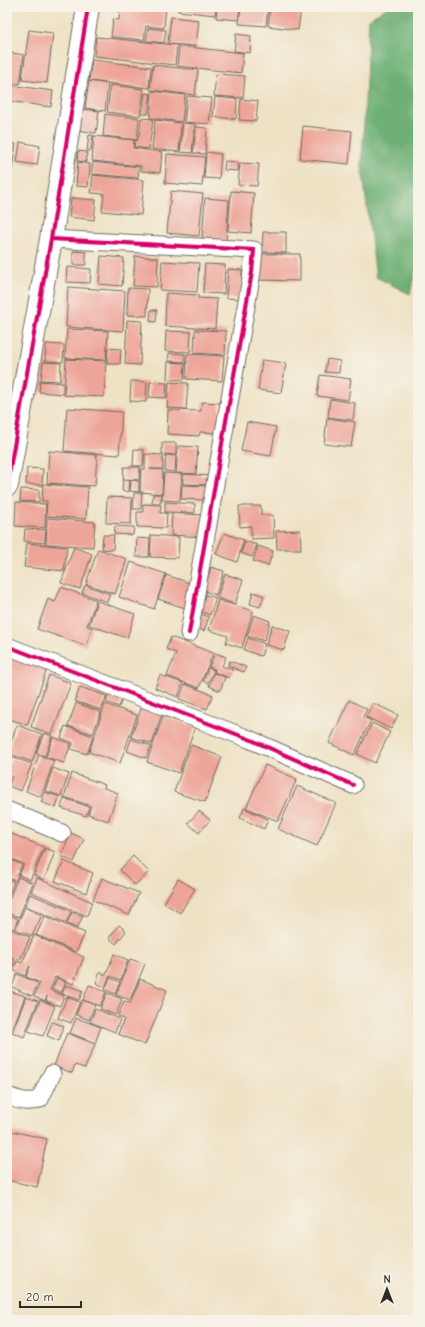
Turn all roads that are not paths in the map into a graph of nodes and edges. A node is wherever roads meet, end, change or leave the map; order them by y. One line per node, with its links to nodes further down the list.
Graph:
1 (88, 7): 2 (street)
2 (51, 239): 3 (street); 4 (street)
3 (7, 485)
4 (189, 633)
5 (7, 646): 6 (street)
6 (353, 785)
7 (7, 810): 8 (street)
8 (62, 833)
9 (52, 1074): 10 (street)
10 (7, 1096)

